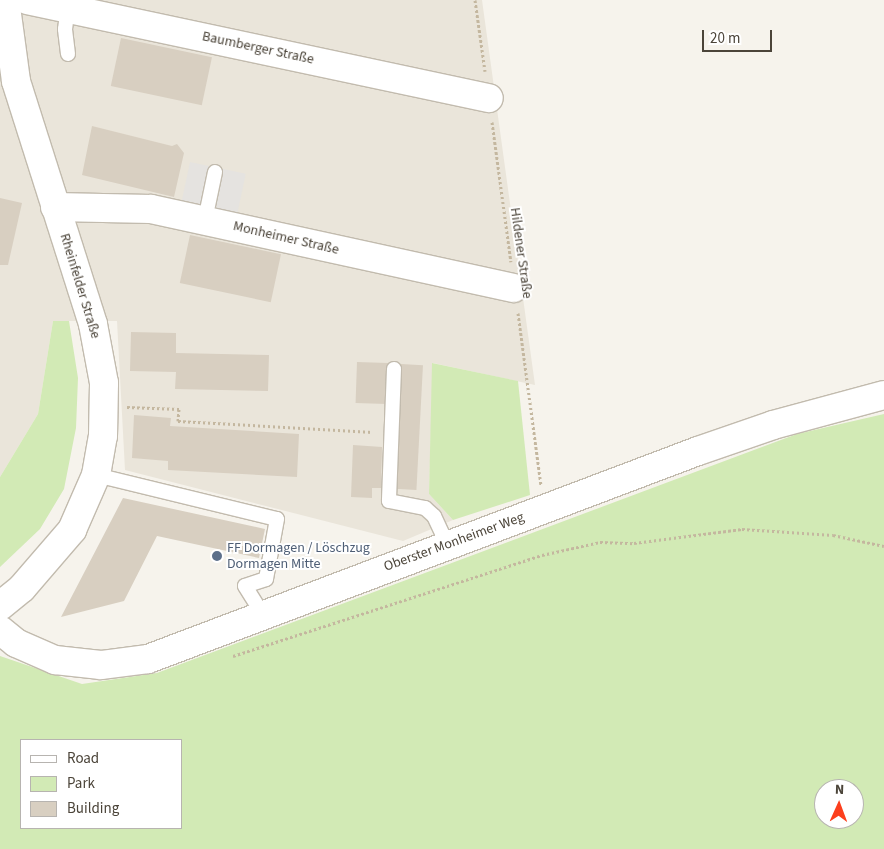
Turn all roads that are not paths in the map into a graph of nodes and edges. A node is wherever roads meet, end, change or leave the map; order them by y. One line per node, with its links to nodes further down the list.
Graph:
1 (4, 0): 5 (street, Rheinfelder Straße)
2 (27, 0): 3 (street, Baumberger Straße)
3 (68, 8): 4 (lane); 6 (street, Baumberger Straße)
4 (68, 54)
5 (5, 62): 8 (street, Rheinfelder Straße)
6 (488, 98)
7 (216, 172): 9 (lane)
8 (55, 207): 9 (street, Monheimer Straße); 13 (street, Rheinfelder Straße)
9 (205, 220): 10 (street, Monheimer Straße)
10 (514, 288)
11 (394, 369): 14 (lane)
12 (884, 394): 14 (street, Oberster Monheimer Weg)
13 (96, 475): 15 (street, Rheinfelder Straße); 16 (lane)
14 (447, 544): 16 (street, Oberster Monheimer Weg)
15 (0, 606)
16 (262, 613): 17 (street, Oberster Monheimer Weg)
17 (0, 630)

